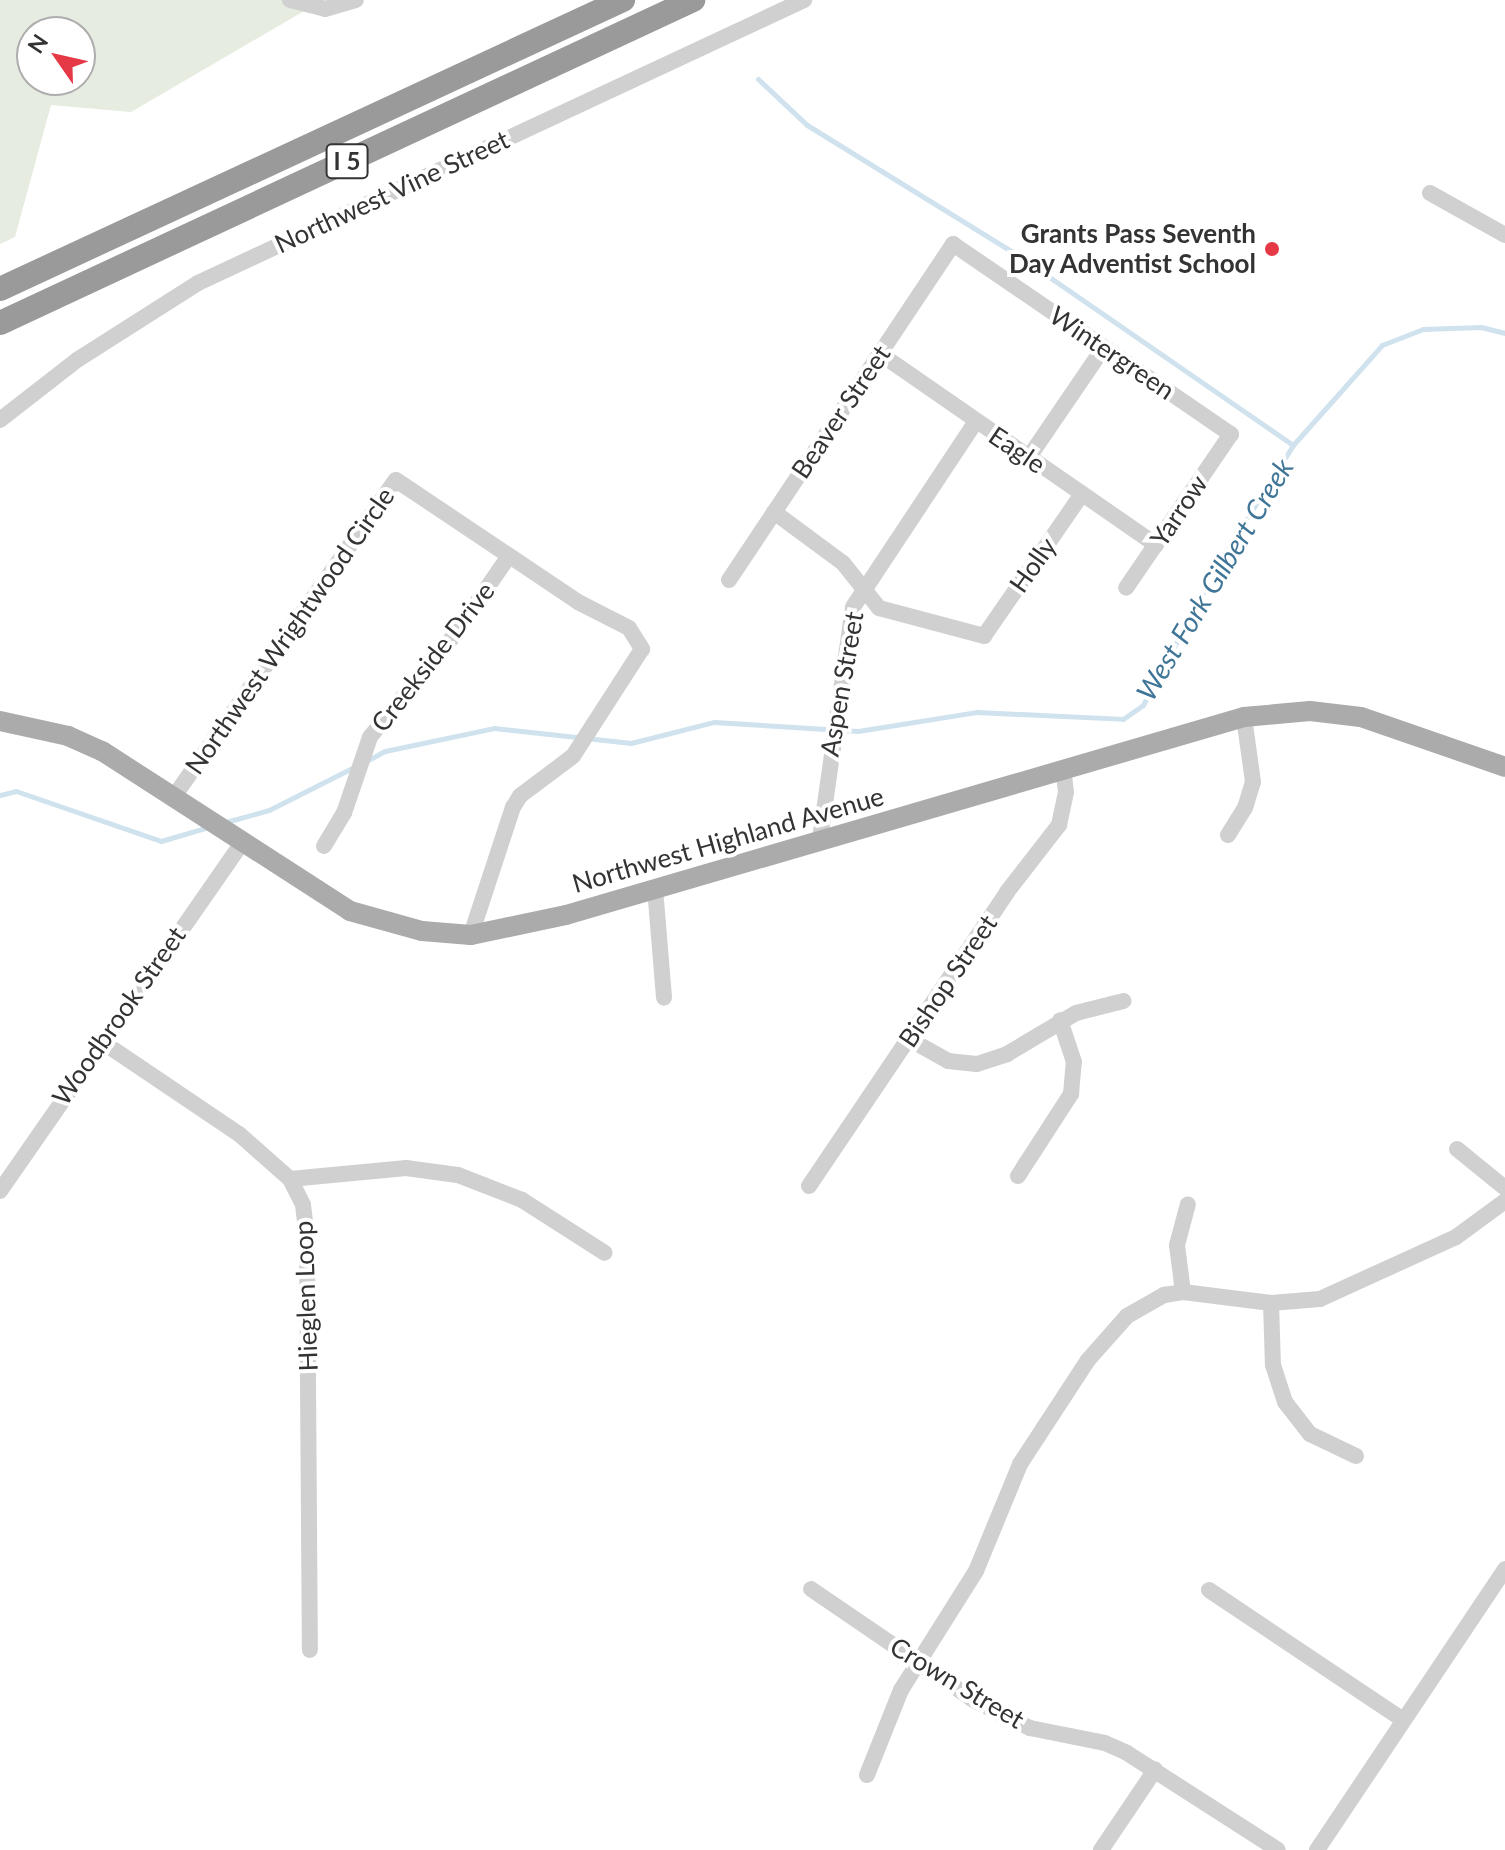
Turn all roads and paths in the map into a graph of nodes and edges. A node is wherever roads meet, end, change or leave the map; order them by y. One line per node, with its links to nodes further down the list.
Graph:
1 (290, 0): 2 (street)
2 (356, 0)
3 (623, 0): 9 (highway, I 5)
4 (693, 0): 10 (highway, I 5)
5 (804, 0): 13 (street, Northwest Vine Street)
6 (1430, 193): 7 (street)
7 (1505, 235)
8 (953, 244): 11 (street, Wintergreen); 12 (street, Beaver Street)
9 (0, 289)
10 (0, 323)
11 (1104, 347): 15 (street, Wintergreen); 16 (street)
12 (879, 353): 14 (street, Eagle); 18 (street, Beaver Street)
13 (0, 420)
14 (976, 421): 16 (street, Eagle); 23 (street, Aspen Street)
15 (1231, 434): 19 (street, Yarrow)
16 (1029, 457): 17 (street, Eagle)
17 (1082, 494): 19 (street, Eagle); 23 (street, Holly)
18 (774, 512): 21 (street, Beaver Street); 23 (street)
19 (1156, 545): 22 (street, Yarrow)
20 (509, 556): 28 (street, Northwest Wrightwood Circle); 32 (street, Creekside Drive); 34 (street, Northwest Wrightwood Circle)
21 (729, 580)
22 (1126, 588)
23 (862, 589): 30 (street, Aspen Street)
24 (1244, 717): 26 (main road, Northwest Highland Avenue); 27 (main road, Northwest Highland Avenue); 29 (street)
25 (0, 721): 28 (main road, Northwest Highland Avenue)
26 (1503, 761)
27 (1063, 769): 30 (main road, Northwest Highland Avenue); 38 (street, Bishop Street)
28 (173, 798): 31 (main road, Northwest Highland Avenue)
29 (1228, 835)
30 (820, 839): 33 (main road, Northwest Highland Avenue)
31 (242, 843): 34 (main road, Northwest Highland Avenue); 39 (street, Woodbrook Street)
32 (324, 846)
33 (655, 888): 34 (main road, Northwest Highland Avenue); 35 (street)
34 (471, 935)
35 (664, 998)
36 (1123, 1001): 37 (street)
37 (1060, 1020): 38 (street); 41 (street)
38 (909, 1039): 44 (street, Bishop Street)
39 (101, 1041): 42 (street, Hieglen Loop); 43 (street, Woodbrook Street)
40 (1457, 1149): 45 (street)
41 (1018, 1176)
42 (290, 1179): 48 (street); 55 (street, Hieglen Loop)
43 (1, 1185)
44 (809, 1186)
45 (1505, 1188)
46 (1505, 1201): 50 (street)
47 (1188, 1204): 49 (street)
48 (605, 1253)
49 (1183, 1292): 50 (street); 56 (street)
50 (1271, 1303): 51 (street)
51 (1356, 1456)
52 (1505, 1569): 57 (street)
53 (811, 1589): 56 (street, Crown Street)
54 (1209, 1590): 57 (street)
55 (310, 1650)
56 (917, 1663): 58 (street, Crown Street); 59 (street)
57 (1403, 1720): 62 (street)
58 (1155, 1770): 60 (street); 61 (street, Crown Street)
59 (867, 1775)
60 (1101, 1850)
61 (1278, 1850)
62 (1317, 1850)

